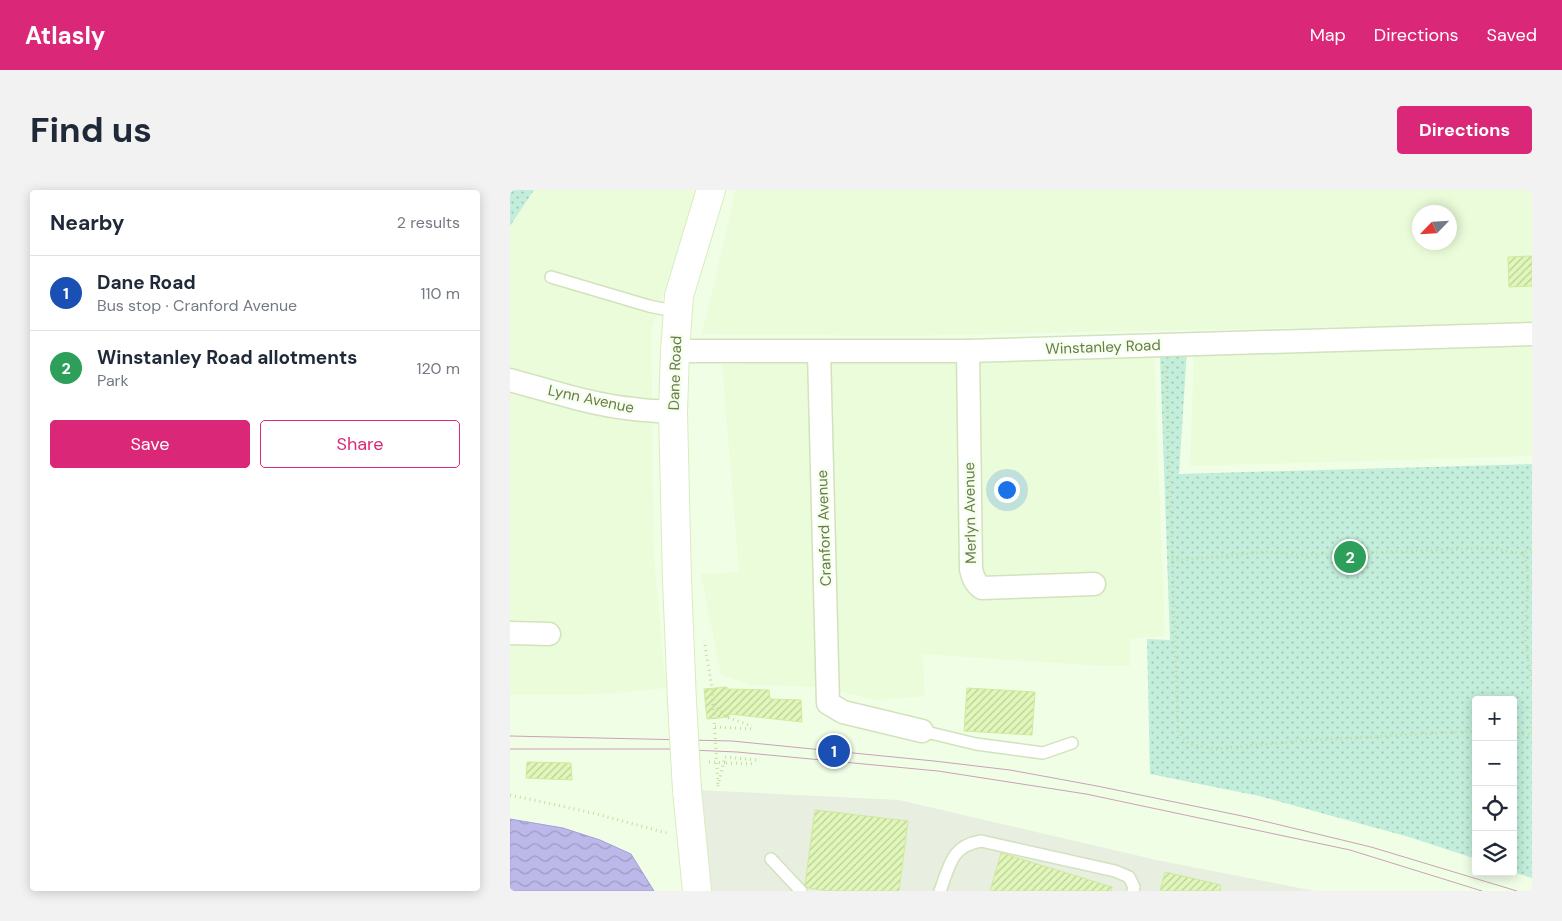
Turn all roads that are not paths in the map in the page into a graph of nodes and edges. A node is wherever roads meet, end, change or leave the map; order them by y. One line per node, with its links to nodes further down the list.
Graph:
1 (711, 190): 3 (main road, Dane Road)
2 (551, 277): 3 (lane)
3 (678, 312): 5 (main road, Dane Road)
4 (1532, 334): 6 (street, Winstanley Road)
5 (675, 351): 7 (street, Winstanley Road); 9 (main road, Dane Road)
6 (968, 351): 7 (street, Winstanley Road); 10 (street, Merlyn Avenue)
7 (819, 352): 13 (street, Cranford Avenue)
8 (510, 380): 9 (street, Lynn Avenue)
9 (673, 412): 16 (main road, Dane Road, bridge)
10 (1094, 584)
11 (510, 633): 12 (street)
12 (549, 634)
13 (922, 731): 14 (lane)
14 (1072, 743)
15 (771, 859): 17 (lane)
16 (697, 891)
17 (801, 891)
18 (940, 891): 19 (lane)
19 (1134, 891)

